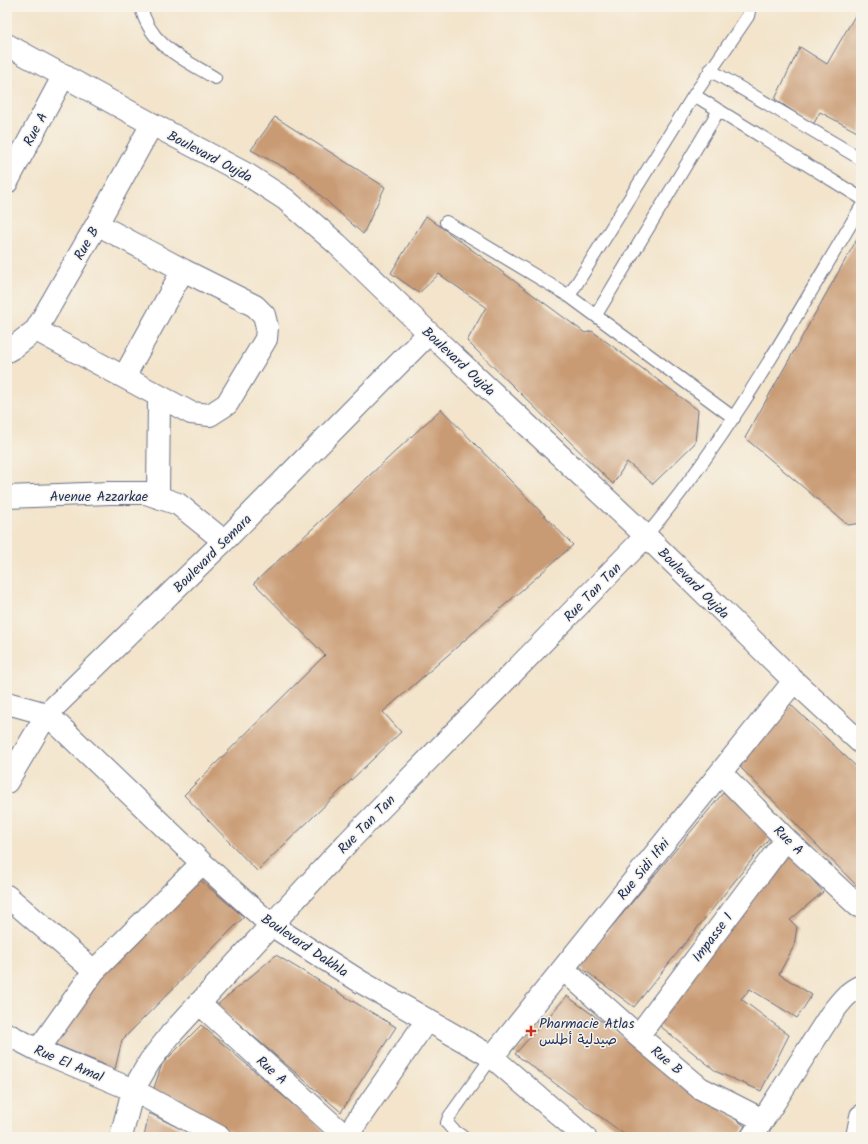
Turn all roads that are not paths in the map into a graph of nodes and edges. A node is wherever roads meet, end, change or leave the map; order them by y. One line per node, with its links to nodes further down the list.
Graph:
1 (141, 7): 6 (lane)
2 (750, 7): 4 (lane)
3 (7, 45): 5 (main road, Boulevard Oujda)
4 (710, 70): 7 (lane); 10 (lane)
5 (64, 75): 9 (main road, Boulevard Oujda); 11 (main road, Rue A)
6 (215, 78)
7 (694, 96): 8 (lane); 17 (lane)
8 (719, 110): 12 (lane); 18 (lane)
9 (152, 124): 15 (main road, Rue B); 20 (main road, Boulevard Oujda)
10 (861, 159)
11 (7, 182)
12 (861, 198)
13 (861, 207): 24 (lane)
14 (446, 222): 17 (lane)
15 (97, 224): 16 (main road); 19 (main road, Rue B)
16 (183, 270): 22 (main road); 23 (main road)
17 (569, 296): 18 (lane)
18 (596, 315): 24 (lane)
19 (36, 330): 21 (main road, Rue B); 22 (main road)
20 (429, 333): 27 (main road, Boulevard Oujda); 28 (main road, Boulevard Semara)
21 (7, 351)
22 (124, 377): 23 (main road)
23 (159, 396): 26 (main road)
24 (734, 418): 27 (lane)
25 (7, 497): 26 (main road, Avenue Azzarkae)
26 (158, 498): 28 (main road, Avenue Azzarkae)
27 (646, 536): 29 (main road, Boulevard Oujda); 39 (main road, Rue Tan Tan)
28 (224, 541): 31 (main road, Boulevard Semara)
29 (794, 681): 32 (main road, Boulevard Oujda); 33 (main road, Rue Sidi Ifni)
30 (7, 703): 31 (main road, Boulevard Dakhla)
31 (47, 714): 34 (main road, Boulevard Semara); 36 (main road, Boulevard Dakhla)
32 (861, 743)
33 (721, 773): 35 (main road, Rue A); 40 (main road, Rue Sidi Ifni)
34 (7, 782)
35 (786, 838): 38 (main road, Rue A); 46 (main road, Impasse 1)
36 (202, 863): 39 (main road, Boulevard Dakhla); 41 (main road)
37 (7, 896): 41 (main road)
38 (858, 906)
39 (271, 925): 43 (main road, Rue Tan Tan); 44 (main road, Boulevard Dakhla)
40 (563, 969): 46 (main road, Rue B); 48 (main road, Rue Sidi Ifni)
41 (94, 971): 47 (main road)
42 (861, 986): 51 (main road)
43 (199, 1003): 49 (main road, Rue Tan Tan); 54 (main road, Rue A)
44 (427, 1020): 48 (main road, Boulevard Dakhla); 54 (main road)
45 (7, 1034): 47 (main road, Rue El Amal)
46 (638, 1036): 51 (main road, Rue B)
47 (38, 1050): 49 (main road, Rue El Amal)
48 (492, 1057): 55 (lane); 56 (main road, Boulevard Dakhla)
49 (132, 1090): 52 (main road, Rue Tan Tan); 53 (main road, Rue El Amal)
50 (861, 1116): 57 (main road)
51 (758, 1128)
52 (121, 1137)
53 (220, 1137)
54 (346, 1137)
55 (463, 1137)
56 (586, 1137)
57 (857, 1137)

